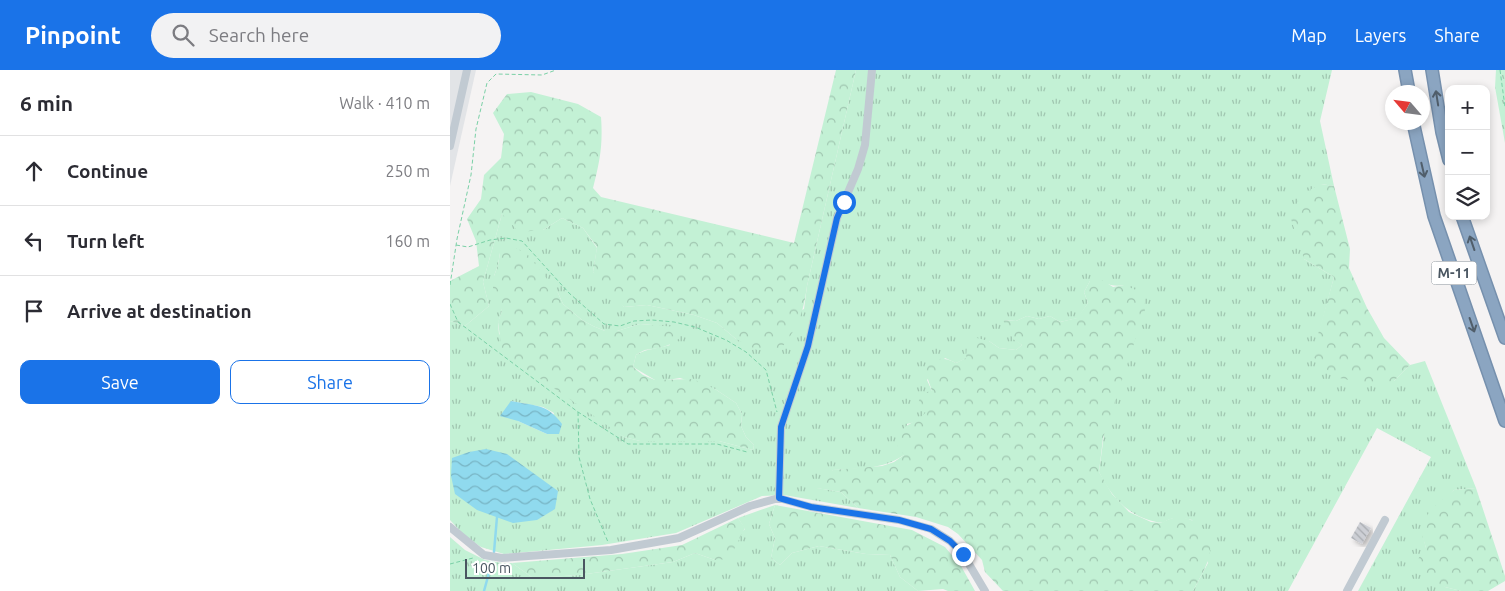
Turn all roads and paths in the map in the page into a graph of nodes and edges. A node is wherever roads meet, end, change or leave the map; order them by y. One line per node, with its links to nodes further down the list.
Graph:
1 (467, 70): 11 (lane)
2 (556, 70): 13 (path)
3 (872, 70): 19 (lane)
4 (1405, 70): 7 (highway)
5 (1432, 70): 10 (highway, one-way to 5)
6 (1500, 70): 8 (path)
7 (1408, 85)
8 (1505, 107)
9 (1415, 130): 18 (highway, М-11, one-way to 18)
10 (1445, 144)
11 (450, 146)
12 (1463, 220): 16 (highway, М-11, one-way to 12)
13 (456, 245): 14 (path); 19 (path)
14 (450, 285)
15 (450, 304): 17 (path)
16 (1505, 338)
17 (578, 412): 20 (path); 24 (path)
18 (1505, 421)
19 (781, 427): 21 (lane)
20 (747, 452)
21 (779, 498): 24 (lane); 27 (lane)
22 (1385, 520): 28 (lane)
23 (450, 527): 25 (lane)
24 (611, 550): 25 (lane)
25 (484, 555): 26 (path)
26 (450, 564)
27 (985, 591)
28 (1347, 591)

